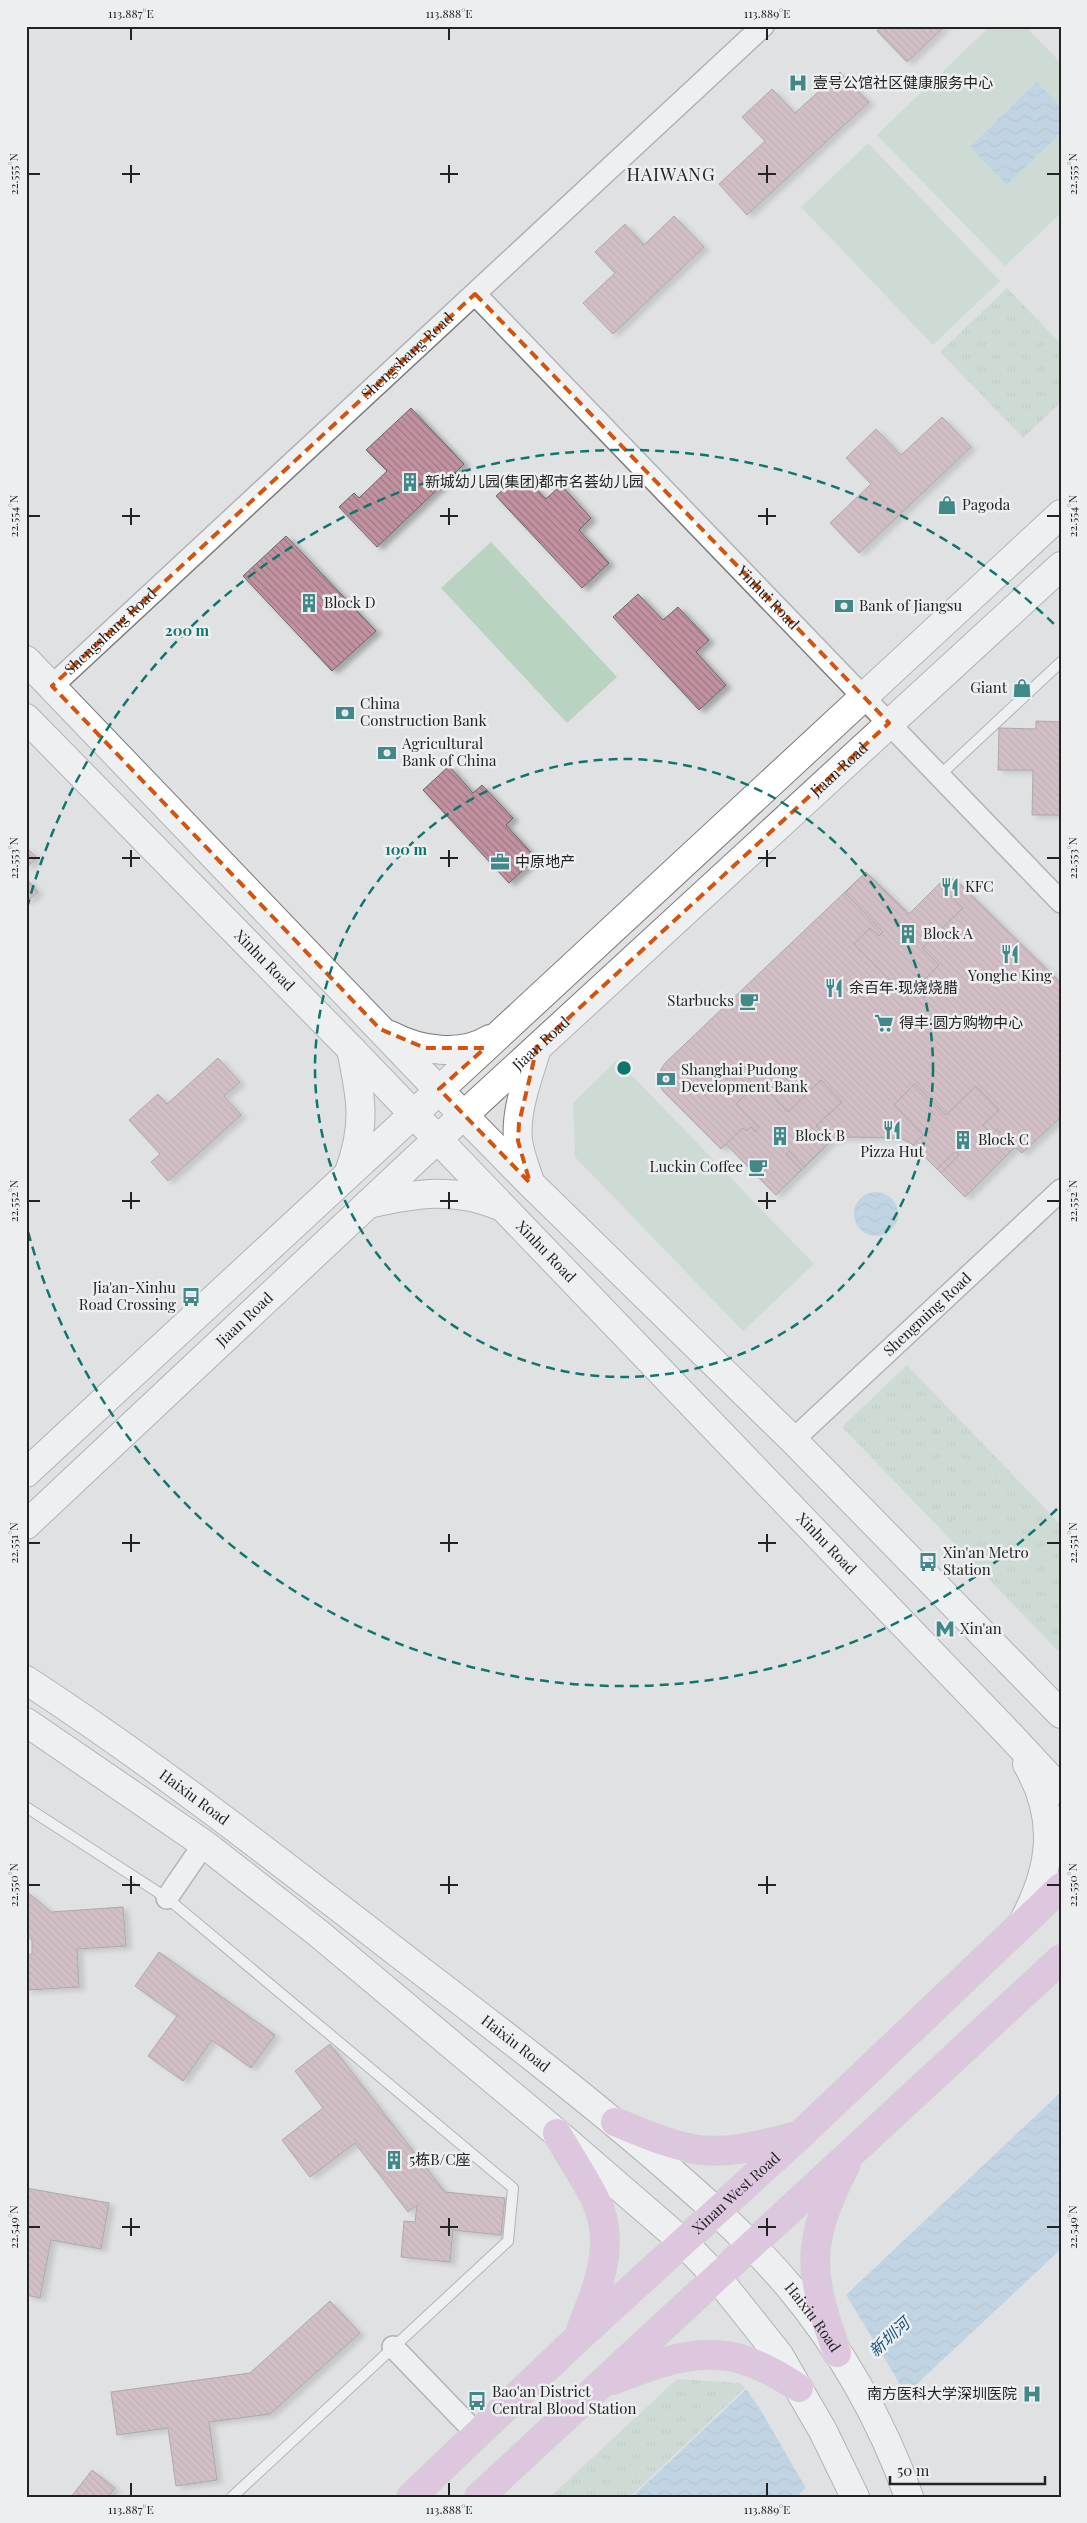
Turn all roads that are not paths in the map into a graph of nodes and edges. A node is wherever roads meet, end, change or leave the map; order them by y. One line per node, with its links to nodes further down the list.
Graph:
1 (763, 26): 2 (street, Shengshang Road)
2 (475, 294): 7 (street, Shengshang Road); 8 (street, Yinhui Road)
3 (1061, 514): 8 (main road)
4 (1061, 566): 10 (main road, Jiaan Road)
5 (26, 660): 7 (main road)
6 (1061, 662): 11 (lane)
7 (52, 686): 13 (main road)
8 (863, 697): 10 (street, Yinhui Road); 16 (main road)
9 (26, 718): 14 (main road, Xinhu Road)
10 (888, 723): 11 (street, Yinhui Road); 17 (main road, Jiaan Road)
11 (939, 776): 12 (street, Yinhui Road)
12 (1061, 902)
13 (260, 904): 14 (main road); 15 (main road)
14 (232, 928): 18 (main road, Xinhu Road)
15 (380, 1029): 16 (main road); 19 (main road)
16 (502, 1031): 19 (main road)
17 (537, 1047): 21 (main road, Jiaan Road); 24 (main road)
18 (352, 1049): 20 (main road, Xinhu Road); 23 (main road)
19 (438, 1089): 20 (main road); 21 (main road)
20 (413, 1113): 22 (main road, Xinhu Road); 23 (main road)
21 (464, 1115): 22 (main road, Jiaan Road); 24 (main road)
22 (438, 1139): 26 (main road, Jiaan Road); 27 (main road, Xinhu Road)
23 (349, 1173): 28 (main road)
24 (530, 1183): 30 (main road)
25 (1061, 1190): 30 (street, Shengming Road)
26 (367, 1205): 27 (main road); 29 (main road, Jiaan Road)
27 (503, 1207): 38 (main road, Xinhu Road)
28 (236, 1278): 29 (main road); 31 (main road)
29 (264, 1302): 32 (main road, Jiaan Road)
30 (793, 1440): 36 (main road)
31 (26, 1473)
32 (26, 1525)
33 (26, 1668): 35 (main road)
34 (26, 1680): 35 (main road, Haixiu Road)
35 (64, 1704): 48 (main road, Haixiu Road)
36 (1061, 1714)
37 (26, 1722): 41 (main road)
38 (1008, 1733): 39 (main road, Xinhu Road); 44 (main road)
39 (1061, 1790)
40 (26, 1807): 43 (lane)
41 (204, 1844): 43 (street); 49 (main road)
42 (1061, 1887): 44 (main road, Xinan West Road)
43 (167, 1898): 58 (lane)
44 (1023, 1922): 50 (main road, Xinan West Road)
45 (1061, 1959): 47 (main road)
46 (1061, 1967): 47 (main road)
47 (1036, 1982): 51 (main road)
48 (615, 2122): 50 (main road); 52 (main road, Haixiu Road)
49 (557, 2133): 53 (main road); 57 (main road)
50 (799, 2136): 52 (main road, Xinan West Road)
51 (854, 2149): 54 (main road); 56 (main road)
52 (716, 2211): 53 (main road, Xinan West Road); 54 (main road, Haixiu Road)
53 (683, 2242): 55 (main road); 57 (main road, Xinan West Road)
54 (750, 2244): 55 (main road); 56 (main road, Haixiu Road)
55 (716, 2276): 59 (main road); 60 (main road)
56 (819, 2317): 66 (main road, Haixiu Road)
57 (579, 2336): 61 (main road, Xinan West Road)
58 (393, 2347): 61 (street); 63 (lane)
59 (772, 2362): 60 (main road); 62 (main road)
60 (598, 2386): 65 (main road)
61 (477, 2434): 64 (main road, Xinan West Road)
62 (854, 2494)
63 (232, 2497)
64 (410, 2497)
65 (479, 2497)
66 (909, 2497)

